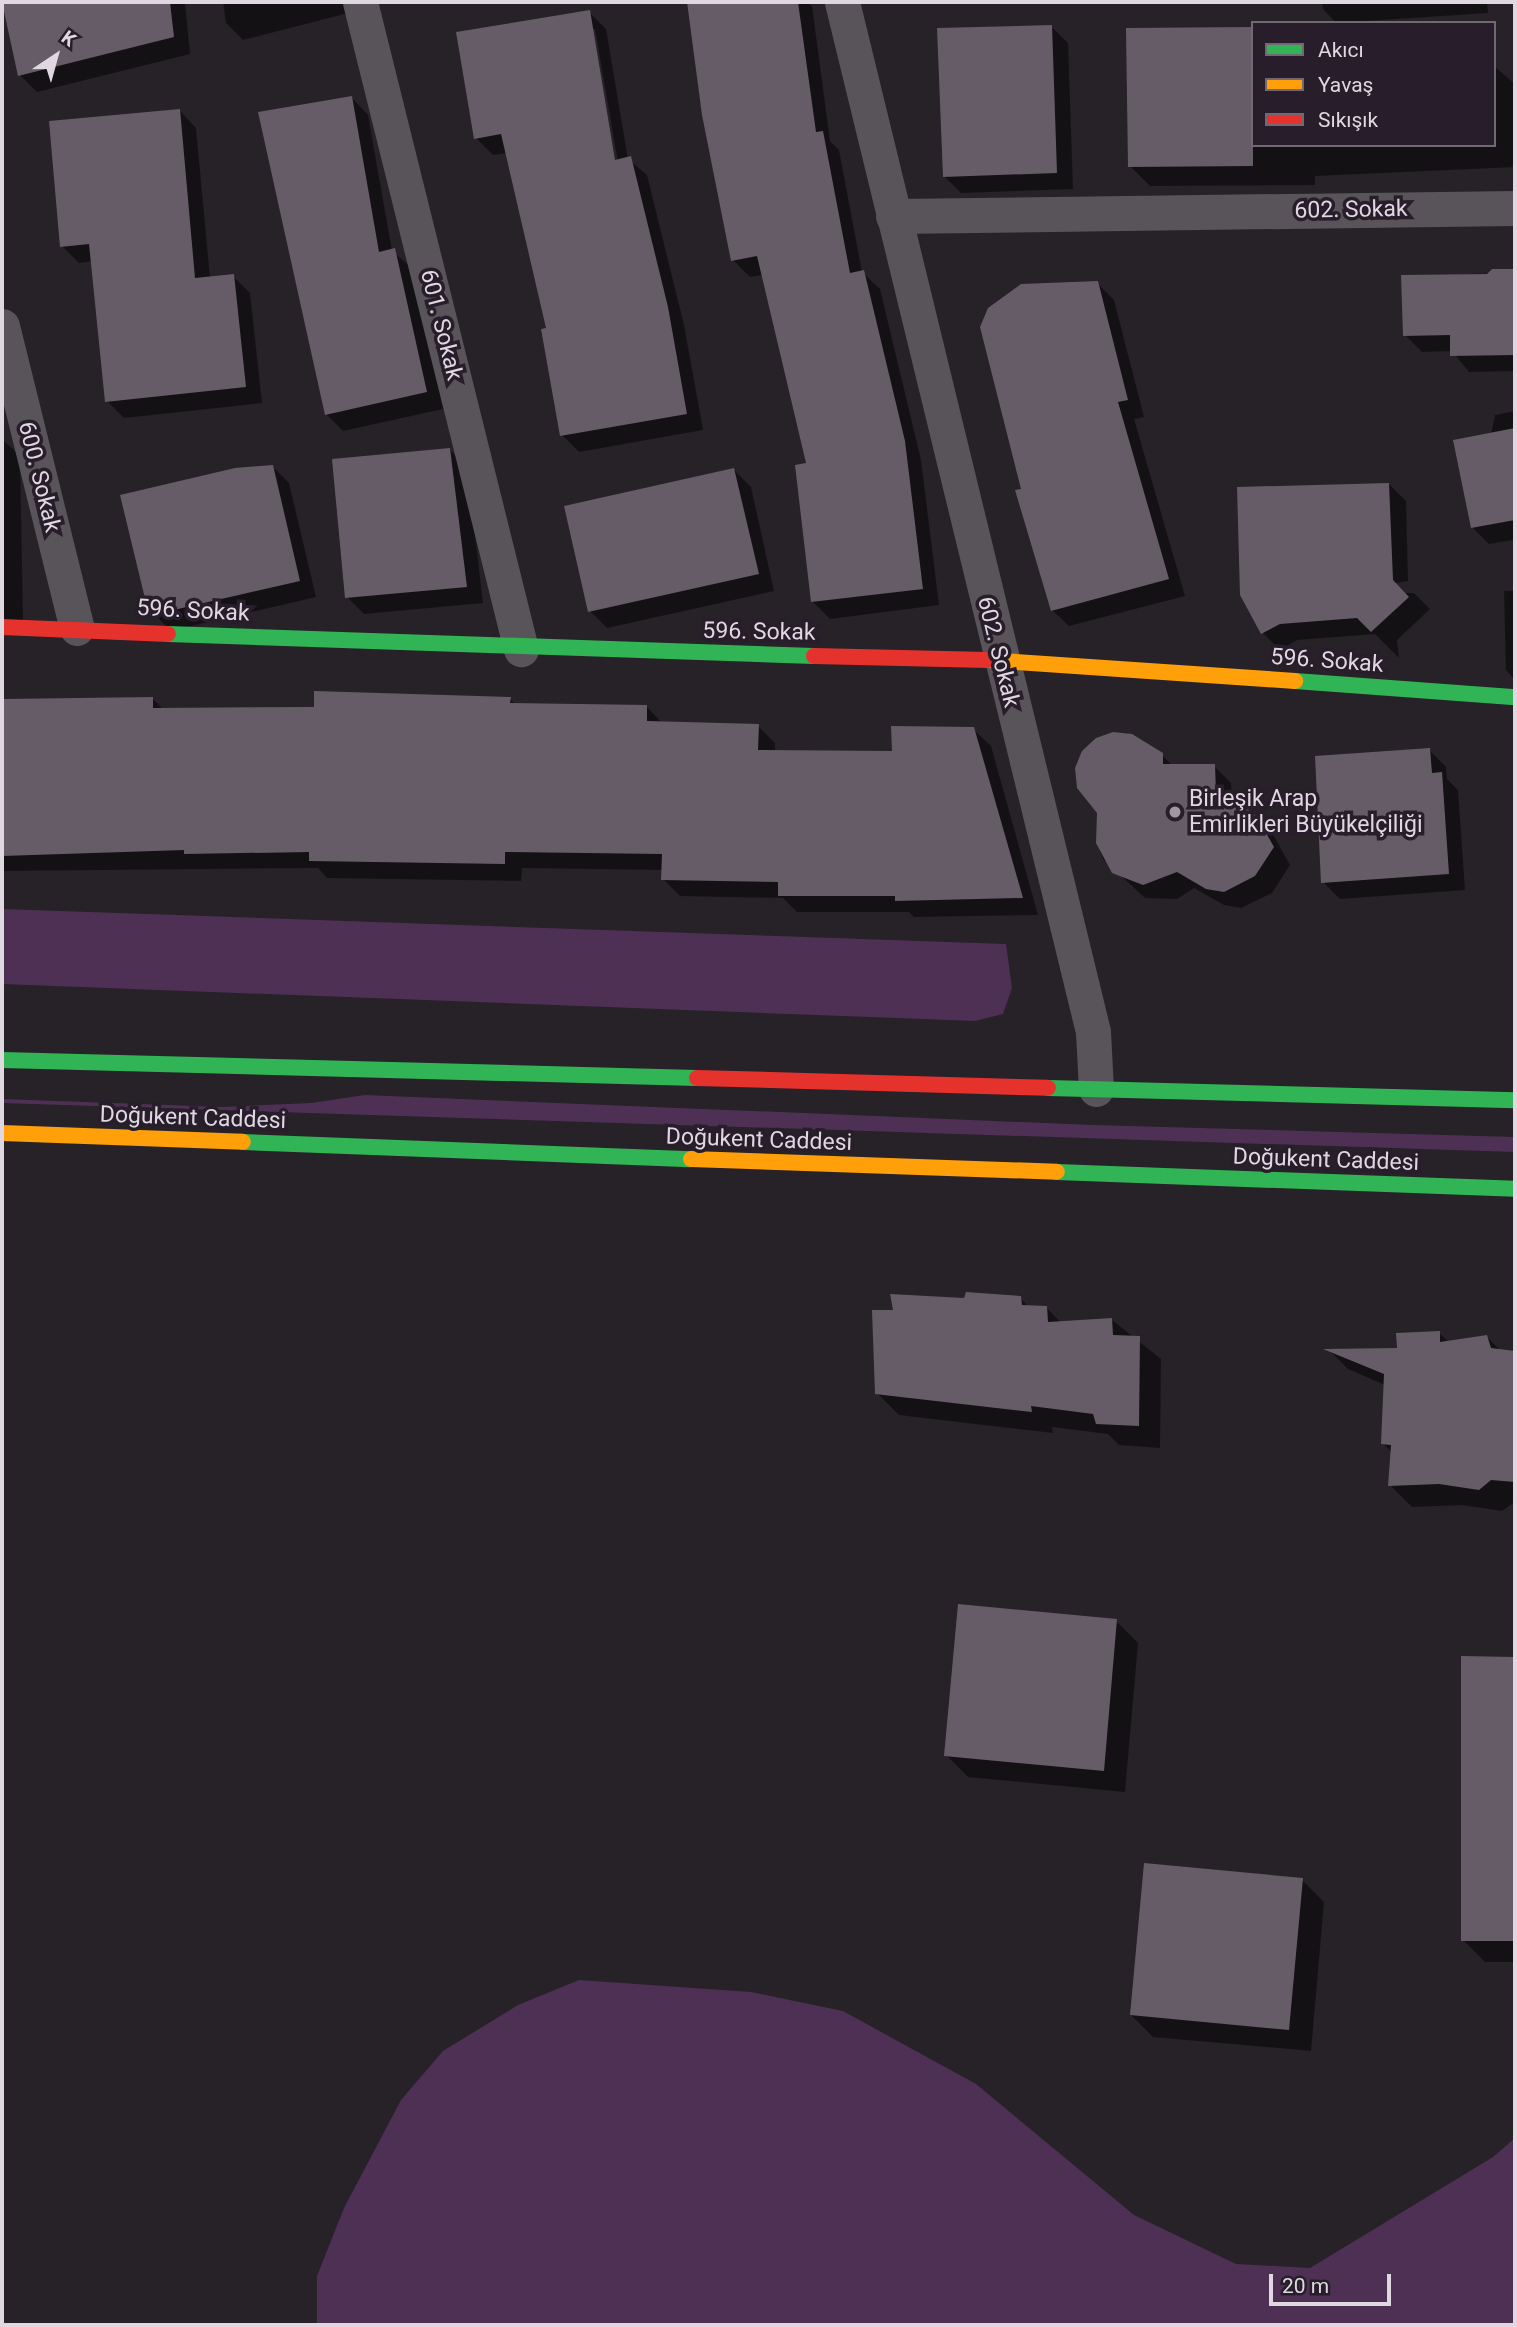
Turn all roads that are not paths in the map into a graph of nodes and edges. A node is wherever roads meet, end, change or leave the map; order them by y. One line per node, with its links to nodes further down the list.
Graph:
1 (360, 2): 8 (street, 601. Sokak)
2 (842, 2): 4 (street, 602. Sokak)
3 (1515, 208): 4 (street, 602. Sokak)
4 (893, 216): 9 (street, 602. Sokak)
5 (2, 326): 7 (street, 600. Sokak)
6 (2, 627): 7 (main road, 596. Sokak)
7 (77, 628): 8 (main road, 596. Sokak)
8 (521, 649): 9 (main road, 596. Sokak)
9 (1000, 660): 10 (main road, 596. Sokak); 12 (street, 602. Sokak)
10 (1515, 697)
11 (2, 1060): 12 (main road)
12 (1096, 1089): 13 (main road)
13 (1515, 1100)
14 (2, 1133): 15 (main road, Doğukent Caddesi)
15 (1515, 1189)

